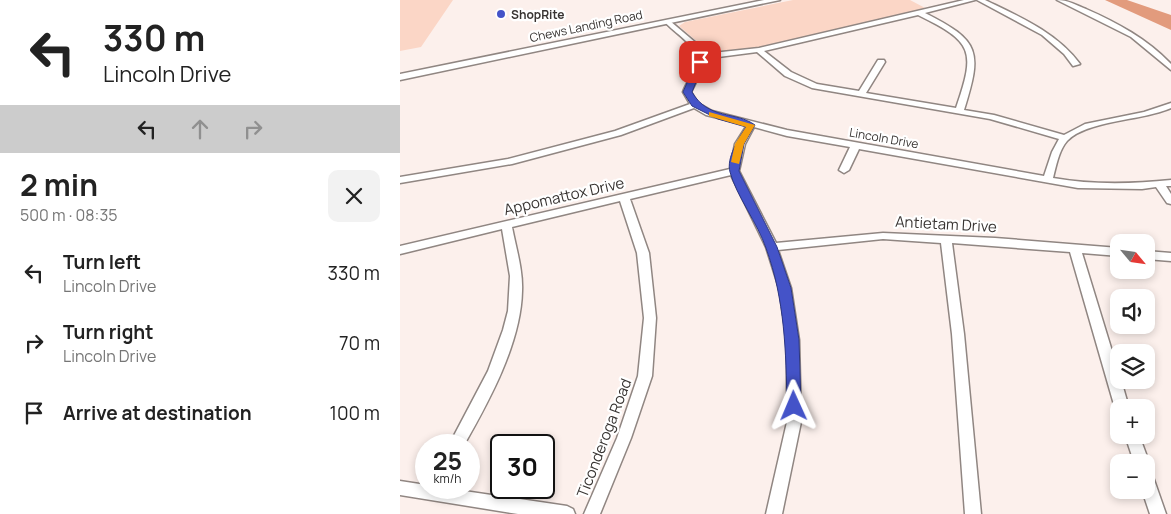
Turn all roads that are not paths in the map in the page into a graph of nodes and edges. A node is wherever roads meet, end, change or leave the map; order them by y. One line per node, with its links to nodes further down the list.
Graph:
1 (776, 0): 6 (main road, Chews Landing Road)
2 (972, 0): 5 (street)
3 (980, 0): 10 (street)
4 (1060, 0): 11 (street)
5 (920, 13): 7 (street); 16 (street)
6 (668, 22): 8 (street); 12 (main road, Chews Landing Road)
7 (759, 50): 8 (street); 13 (street)
8 (699, 57): 14 (street)
9 (881, 62): 13 (street)
10 (1076, 64)
11 (1171, 68)
12 (400, 76)
13 (861, 95): 16 (street)
14 (695, 105): 17 (street, Lincoln Drive); 22 (street)
15 (1171, 106): 18 (street)
16 (959, 111): 18 (street)
17 (751, 125): 19 (street, Lincoln Drive); 21 (street)
18 (1065, 138): 23 (street)
19 (856, 146): 20 (street); 23 (street, Lincoln Drive)
20 (844, 170)
21 (734, 171): 26 (street, Appomattox Drive); 30 (street)
22 (400, 180)
23 (1048, 180): 25 (street, Lincoln Drive)
24 (1171, 183): 25 (street, Lincoln Drive)
25 (1159, 184): 27 (street)
26 (624, 197): 28 (street, Appomattox Drive); 43 (street, Ticonderoga Road)
27 (1171, 201)
28 (506, 224): 32 (street, Appomattox Drive); 37 (street)
29 (946, 239): 30 (street, Antietam Drive); 31 (street, Antietam Drive); 45 (street)
30 (772, 247): 44 (street)
31 (1074, 249): 33 (street, Antietam Drive); 36 (street)
32 (400, 250)
33 (1110, 251)
34 (1155, 256): 35 (street)
35 (1171, 257)
36 (1119, 399)
37 (462, 434)
38 (400, 488): 39 (street)
39 (415, 489)
40 (480, 499): 42 (street)
41 (1153, 499): 46 (street)
42 (567, 514)
43 (592, 514)
44 (774, 514)
45 (973, 514)
46 (1158, 514)

